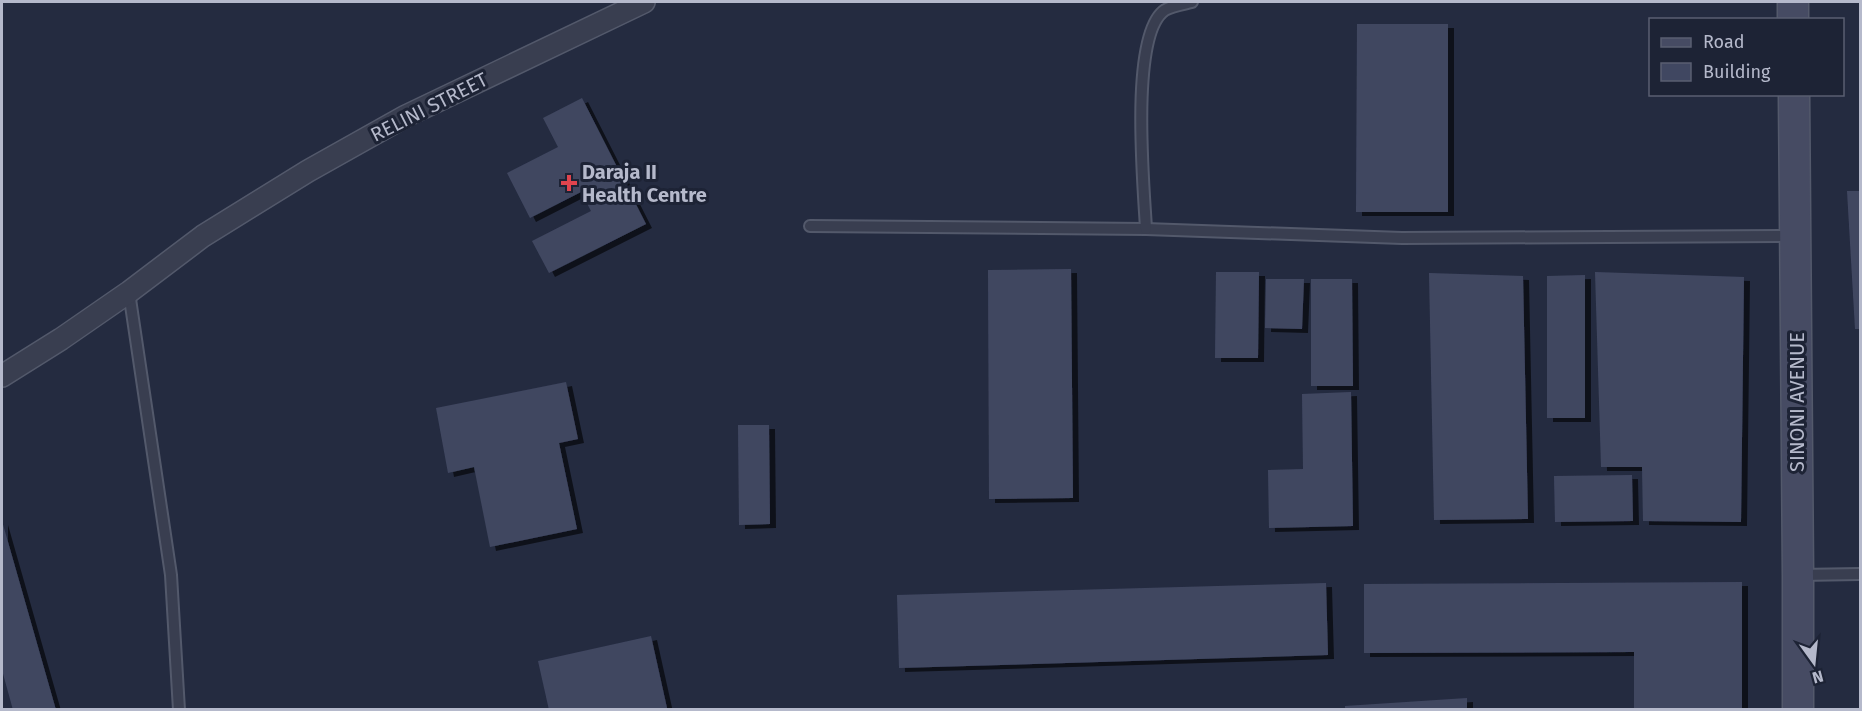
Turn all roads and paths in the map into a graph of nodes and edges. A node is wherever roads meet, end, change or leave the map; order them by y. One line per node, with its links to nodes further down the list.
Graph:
1 (644, 2): 9 (street, RELINI STREET)
2 (1192, 2): 7 (lane)
3 (1793, 2): 4 (street)
4 (1793, 18)
5 (1794, 96): 8 (street, SINONI AVENUE)
6 (810, 226): 7 (lane)
7 (1146, 229): 8 (lane)
8 (1796, 236): 12 (street, SINONI AVENUE)
9 (129, 292): 10 (street); 13 (lane)
10 (2, 376)
11 (1860, 574): 12 (lane)
12 (1798, 575): 14 (street, SINONI AVENUE)
13 (179, 710)
14 (1798, 710)

